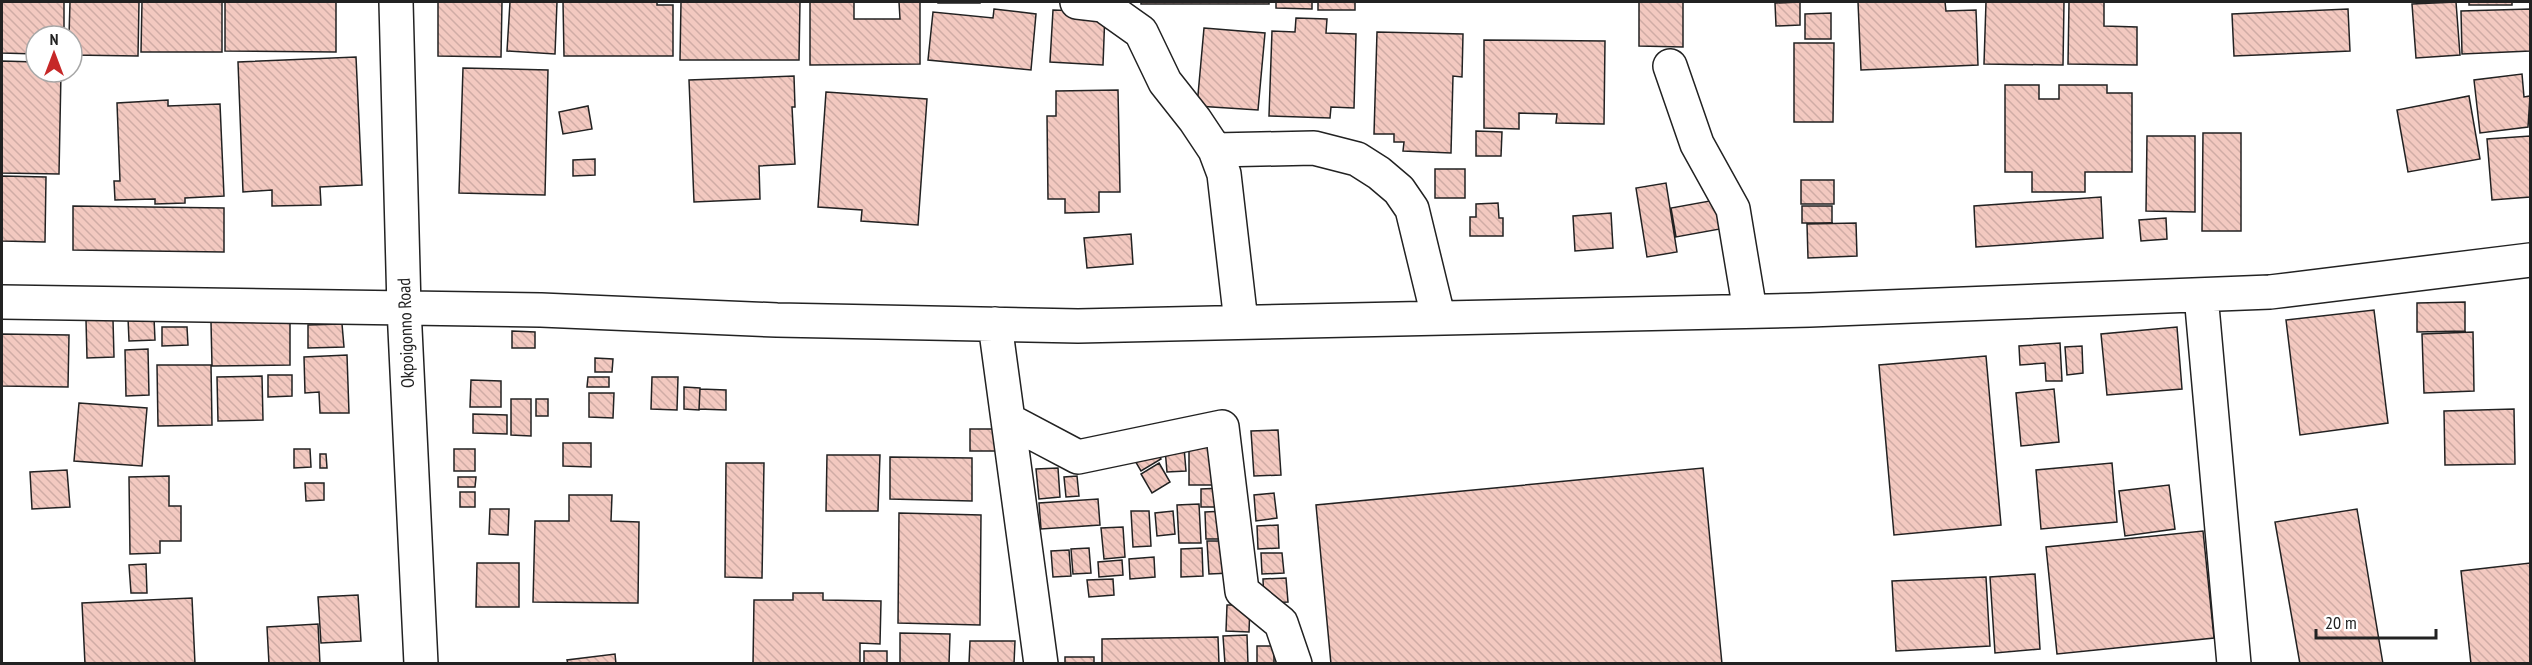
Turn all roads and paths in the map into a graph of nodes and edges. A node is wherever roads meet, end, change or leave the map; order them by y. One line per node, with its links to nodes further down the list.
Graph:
1 (396, 2): 8 (street, Okpoigonno Road)
2 (1077, 2): 4 (street)
3 (1670, 66): 9 (street)
4 (1215, 150): 10 (street); 11 (street)
5 (2530, 261): 6 (street)
6 (2201, 295): 9 (street); 17 (street)
7 (2, 302): 8 (street)
8 (404, 308): 12 (street); 14 (street, Okpoigonno Road)
9 (1750, 311): 10 (street)
10 (1438, 316): 11 (street)
11 (1241, 322): 12 (street)
12 (994, 324): 13 (street)
13 (1008, 420): 15 (street); 16 (street)
14 (421, 663)
15 (1041, 663)
16 (1295, 663)
17 (2234, 663)

